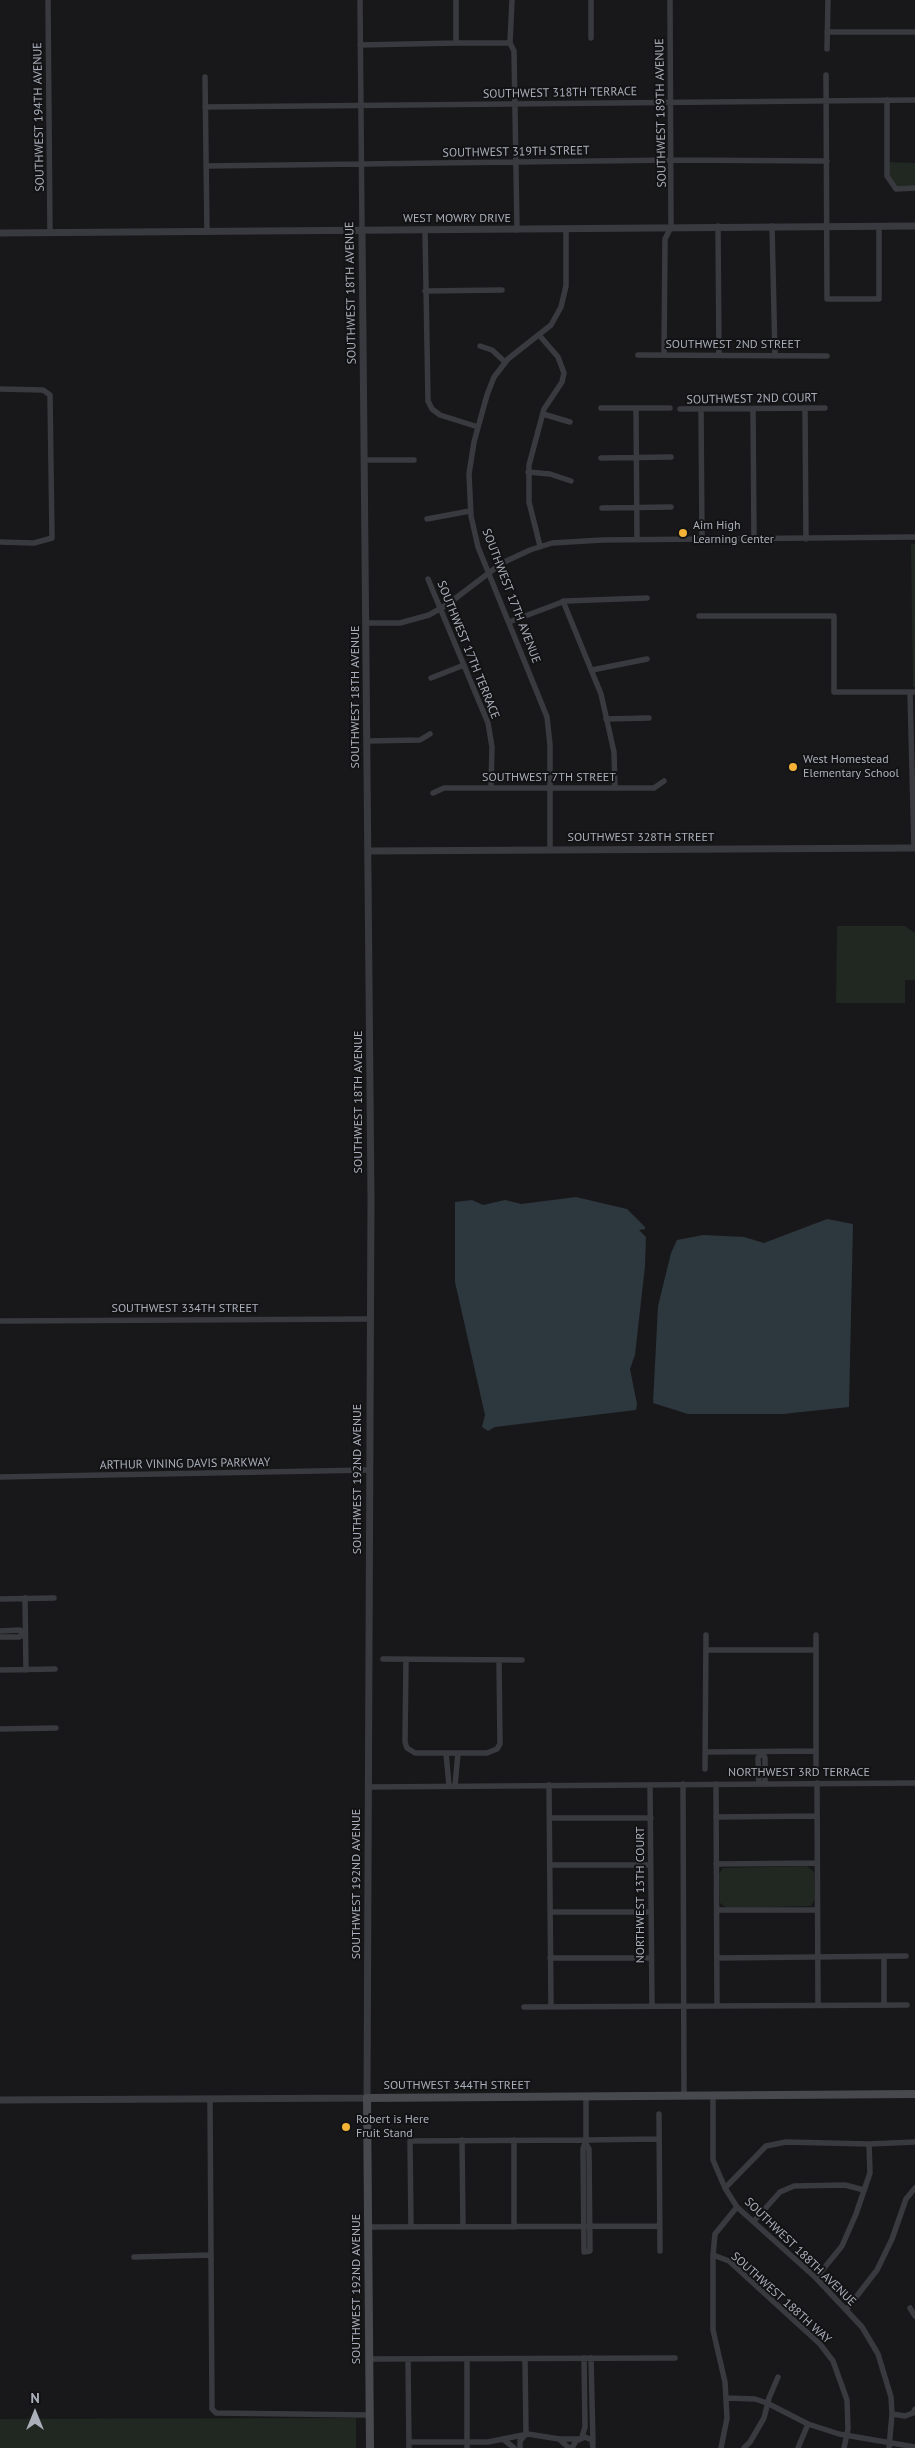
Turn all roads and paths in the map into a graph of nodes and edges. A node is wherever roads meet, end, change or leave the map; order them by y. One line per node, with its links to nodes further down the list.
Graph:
1 (48, 0): 42 (street, SOUTHWEST 194TH AVENUE)
2 (360, 0): 13 (street)
3 (456, 0): 12 (street)
4 (512, 0): 11 (street)
5 (591, 0): 10 (street)
6 (670, 0): 20 (street, SOUTHWEST 189TH AVENUE)
7 (828, 0): 8 (street)
8 (827, 32): 9 (street); 14 (street)
9 (915, 32)
10 (591, 38)
11 (510, 43): 12 (street); 21 (street)
12 (456, 44): 13 (street)
13 (360, 45): 22 (street, SOUTHWEST 18TH AVENUE)
14 (827, 49)
15 (826, 75): 17 (street)
16 (205, 77): 23 (street)
17 (827, 100): 18 (street, SOUTHWEST 318TH TERRACE); 20 (street, SOUTHWEST 318TH TERRACE); 25 (street)
18 (887, 100): 19 (street, SOUTHWEST 318TH TERRACE); 29 (street)
19 (915, 100)
20 (670, 102): 21 (street, SOUTHWEST 318TH TERRACE); 24 (street, SOUTHWEST 189TH AVENUE)
21 (516, 104): 22 (street, SOUTHWEST 318TH TERRACE); 26 (street)
22 (360, 106): 23 (street, SOUTHWEST 318TH TERRACE); 27 (street, SOUTHWEST 18TH AVENUE)
23 (205, 107): 28 (street)
24 (672, 160): 25 (street, SOUTHWEST 319TH STREET); 26 (street, SOUTHWEST 319TH STREET); 35 (street, SOUTHWEST 189TH AVENUE)
25 (827, 161): 30 (street)
26 (516, 162): 27 (street, SOUTHWEST 319TH STREET); 38 (street)
27 (360, 164): 28 (street, SOUTHWEST 319TH STREET); 39 (street, SOUTHWEST 18TH AVENUE)
28 (206, 166): 40 (street)
29 (915, 188)
30 (825, 225): 32 (street, WEST MOWRY DRIVE); 33 (street, WEST MOWRY DRIVE); 33 (street)
31 (718, 226): 32 (street, WEST MOWRY DRIVE); 35 (street, WEST MOWRY DRIVE); 49 (street)
32 (772, 226): 50 (street)
33 (879, 226): 34 (street, WEST MOWRY DRIVE)
34 (915, 226)
35 (671, 227): 36 (street, WEST MOWRY DRIVE); 48 (street, SOUTHWEST 189TH AVENUE)
36 (566, 229): 38 (street, WEST MOWRY DRIVE); 45 (street, SOUTHWEST 17TH AVENUE)
37 (424, 230): 38 (street, WEST MOWRY DRIVE); 39 (street, WEST MOWRY DRIVE); 44 (street)
38 (517, 230)
39 (362, 231): 40 (street, WEST MOWRY DRIVE); 68 (street, SOUTHWEST 18TH AVENUE)
40 (207, 232): 42 (street, WEST MOWRY DRIVE)
41 (0, 233): 42 (street, WEST MOWRY DRIVE)
42 (50, 233)
43 (502, 290): 44 (street)
44 (425, 291): 64 (street)
45 (538, 335): 52 (street, SOUTHWEST 17TH AVENUE); 62 (street)
46 (480, 346): 52 (street)
47 (638, 355): 48 (street, SOUTHWEST 2ND STREET)
48 (664, 355): 49 (street, SOUTHWEST 2ND STREET)
49 (719, 355): 50 (street, SOUTHWEST 2ND STREET)
50 (775, 356): 51 (street, SOUTHWEST 2ND STREET)
51 (827, 356)
52 (506, 362): 64 (street, SOUTHWEST 17TH AVENUE)
53 (0, 390): 82 (street)
54 (601, 408): 55 (street, SOUTHWEST 2ND COURT)
55 (636, 408): 56 (street, SOUTHWEST 2ND COURT); 67 (street)
56 (670, 408)
57 (805, 408): 58 (street, SOUTHWEST 2ND COURT); 61 (street, SOUTHWEST 2ND COURT); 77 (street)
58 (825, 408)
59 (680, 409): 60 (street, SOUTHWEST 2ND COURT)
60 (701, 409): 61 (street, SOUTHWEST 2ND COURT); 80 (street)
61 (753, 409): 81 (street)
62 (543, 414): 63 (street); 70 (street)
63 (570, 422)
64 (478, 426): 75 (street, SOUTHWEST 17TH AVENUE)
65 (671, 457): 67 (street)
66 (601, 458): 67 (street)
67 (636, 458): 74 (street)
68 (364, 460): 69 (street); 91 (street, SOUTHWEST 18TH AVENUE)
69 (414, 460)
70 (528, 472): 71 (street); 83 (street)
71 (572, 481)
72 (671, 507): 74 (street)
73 (602, 508): 74 (street)
74 (637, 508): 79 (street)
75 (470, 511): 76 (street); 84 (street, SOUTHWEST 17TH AVENUE)
76 (427, 519)
77 (806, 538): 78 (street); 81 (street)
78 (915, 538)
79 (637, 539): 80 (street); 83 (street)
80 (702, 539): 81 (street)
81 (754, 539)
82 (0, 542)
83 (540, 546): 84 (street)
84 (488, 572): 88 (street); 90 (street, SOUTHWEST 17TH AVENUE)
85 (428, 578): 88 (street, SOUTHWEST 17TH TERRACE)
86 (647, 598): 87 (street)
87 (564, 601): 90 (street); 94 (street)
88 (441, 609): 91 (street); 93 (street, SOUTHWEST 17TH TERRACE)
89 (699, 616): 96 (street)
90 (509, 622): 103 (street, SOUTHWEST 17TH AVENUE)
91 (366, 623): 100 (street, SOUTHWEST 18TH AVENUE)
92 (647, 659): 94 (street)
93 (464, 665): 95 (street); 102 (street, SOUTHWEST 17TH TERRACE)
94 (592, 670): 98 (street)
95 (431, 678)
96 (912, 692): 106 (street)
97 (649, 718): 98 (street)
98 (606, 719): 104 (street)
99 (430, 734): 100 (street)
100 (367, 742): 108 (street, SOUTHWEST 18TH AVENUE)
101 (664, 781): 104 (street, SOUTHWEST 7TH STREET)
102 (491, 788): 103 (street, SOUTHWEST 7TH STREET); 105 (street, SOUTHWEST 7TH STREET)
103 (550, 788): 104 (street, SOUTHWEST 7TH STREET); 107 (street, SOUTHWEST 17TH AVENUE)
104 (615, 788)
105 (433, 794)
106 (915, 848): 107 (street, SOUTHWEST 328TH STREET)
107 (550, 850): 108 (street, SOUTHWEST 328TH STREET)
108 (368, 851): 109 (street, SOUTHWEST 18TH AVENUE)
109 (370, 1319): 110 (street, SOUTHWEST 334TH STREET); 111 (street, SOUTHWEST 192ND AVENUE)
110 (0, 1321)
111 (369, 1470): 112 (street, ARTHUR VINING DAVIS PARKWAY); 149 (street, SOUTHWEST 192ND AVENUE)
112 (0, 1477)
113 (24, 1598): 114 (street); 115 (street); 117 (street)
114 (54, 1598)
115 (0, 1599)
116 (0, 1631): 117 (street)
117 (24, 1634): 120 (street); 128 (street)
118 (706, 1635): 121 (street)
119 (816, 1635): 122 (street)
120 (0, 1637)
121 (706, 1650): 122 (street); 132 (street)
122 (816, 1650): 134 (street)
123 (382, 1659): 124 (street)
124 (406, 1659): 125 (street); 135 (street)
125 (500, 1660): 126 (street); 136 (street)
126 (522, 1660)
127 (0, 1670): 128 (street)
128 (26, 1670): 129 (street)
129 (55, 1670)
130 (0, 1728): 131 (street)
131 (56, 1728)
132 (706, 1752): 133 (street); 139 (street)
133 (762, 1752): 134 (street); 145 (street)
134 (816, 1752): 140 (street)
135 (446, 1753): 136 (street); 137 (street)
136 (458, 1753): 138 (street)
137 (447, 1767): 138 (street); 147 (street)
138 (458, 1767): 147 (street)
139 (705, 1770)
140 (816, 1772)
141 (817, 1783): 142 (street, NORTHWEST 3RD TERRACE); 145 (street, NORTHWEST 3RD TERRACE); 150 (street)
142 (915, 1783)
143 (683, 1784): 144 (street, NORTHWEST 3RD TERRACE); 146 (street, NORTHWEST 3RD TERRACE); 172 (street)
144 (716, 1784): 145 (street, NORTHWEST 3RD TERRACE); 151 (street)
145 (762, 1784)
146 (650, 1785): 148 (street, NORTHWEST 3RD TERRACE); 153 (street, NORTHWEST 13TH COURT)
147 (452, 1786): 148 (street, NORTHWEST 3RD TERRACE); 149 (street)
148 (549, 1786): 152 (street)
149 (368, 1787): 180 (street, SOUTHWEST 192ND AVENUE)
150 (817, 1816): 151 (street); 154 (street)
151 (716, 1817): 155 (street)
152 (550, 1818): 153 (street); 156 (street)
153 (650, 1818): 157 (street, NORTHWEST 13TH COURT)
154 (817, 1863): 155 (street); 159 (street)
155 (716, 1864): 158 (street)
156 (550, 1865): 157 (street); 160 (street)
157 (651, 1865): 161 (street, NORTHWEST 13TH COURT)
158 (717, 1910): 159 (street); 167 (street)
159 (817, 1910): 164 (street)
160 (550, 1912): 161 (street); 165 (street)
161 (651, 1912): 166 (street, NORTHWEST 13TH COURT)
162 (884, 1956): 163 (street); 164 (street); 170 (street)
163 (906, 1956)
164 (818, 1957): 167 (street); 169 (street)
165 (550, 1958): 166 (street); 175 (street)
166 (651, 1958): 171 (street, NORTHWEST 13TH COURT)
167 (717, 1958): 173 (street)
168 (907, 2004): 170 (street)
169 (818, 2005): 170 (street); 173 (street)
170 (884, 2005)
171 (652, 2006): 172 (street); 175 (street)
172 (684, 2006): 173 (street); 177 (street)
173 (717, 2006)
174 (524, 2007): 175 (street)
175 (551, 2007)
176 (915, 2094): 178 (main road, SOUTHWEST 344TH STREET)
177 (684, 2095): 178 (main road, SOUTHWEST 344TH STREET); 179 (main road, SOUTHWEST 344TH STREET)
178 (713, 2095): 190 (street, SOUTHWEST 188TH AVENUE)
179 (586, 2096): 180 (main road, SOUTHWEST 344TH STREET); 187 (street)
180 (367, 2098): 182 (street, SOUTHWEST 344TH STREET); 197 (main road, SOUTHWEST 192ND AVENUE)
181 (0, 2100): 182 (street, SOUTHWEST 344TH STREET)
182 (210, 2100): 203 (street)
183 (659, 2114): 184 (street)
184 (660, 2139): 187 (street); 196 (street)
185 (462, 2140): 186 (street); 198 (street); 199 (street)
186 (514, 2140): 187 (street); 200 (street)
187 (586, 2142): 195 (street)
188 (915, 2142): 189 (street)
189 (870, 2144): 190 (street); 192 (street)
190 (724, 2188): 193 (street, SOUTHWEST 188TH AVENUE)
191 (914, 2188): 207 (street)
192 (864, 2190): 194 (street); 205 (street)
193 (737, 2207): 194 (street, SOUTHWEST 188TH AVENUE); 202 (street)
194 (754, 2222): 205 (street, SOUTHWEST 188TH AVENUE)
195 (587, 2226): 196 (street); 200 (street)
196 (660, 2226): 201 (street)
197 (368, 2227): 198 (street); 211 (main road, SOUTHWEST 192ND AVENUE)
198 (411, 2227): 199 (street)
199 (463, 2227): 200 (street)
200 (514, 2227)
201 (660, 2251)
202 (713, 2255): 216 (street); 223 (street, SOUTHWEST 188TH WAY)
203 (211, 2256): 204 (street); 220 (street)
204 (134, 2257)
205 (816, 2278): 207 (street, SOUTHWEST 188TH AVENUE)
206 (910, 2308): 208 (street)
207 (846, 2310): 219 (street, SOUTHWEST 188TH AVENUE)
208 (915, 2316)
209 (588, 2358): 210 (street); 214 (street); 224 (street); 230 (street)
210 (676, 2358)
211 (369, 2359): 212 (street); 220 (main road, SOUTHWEST 192ND AVENUE)
212 (408, 2359): 213 (street); 227 (street)
213 (467, 2359): 214 (street); 228 (street)
214 (525, 2359): 222 (street)
215 (778, 2377): 217 (street)
216 (726, 2398): 217 (street); 236 (street)
217 (767, 2403): 221 (street); 237 (street)
218 (915, 2409): 219 (street)
219 (892, 2414): 229 (street, SOUTHWEST 188TH AVENUE)
220 (369, 2416): 232 (main road, SOUTHWEST 192ND AVENUE)
221 (808, 2424): 223 (street); 238 (street)
222 (526, 2434): 225 (street); 226 (street); 234 (street)
223 (848, 2436): 229 (street); 239 (street, SOUTHWEST 188TH WAY)
224 (580, 2438): 226 (street); 230 (street); 235 (street)
225 (503, 2439): 228 (street); 233 (street)
226 (559, 2439): 235 (street)
227 (409, 2445): 228 (street)
228 (467, 2445)
229 (890, 2445): 231 (street)
230 (593, 2446)
231 (915, 2447)
232 (370, 2448)
233 (514, 2448)
234 (520, 2448)
235 (570, 2448)
236 (721, 2448)
237 (744, 2448)
238 (798, 2448)
239 (844, 2448)

